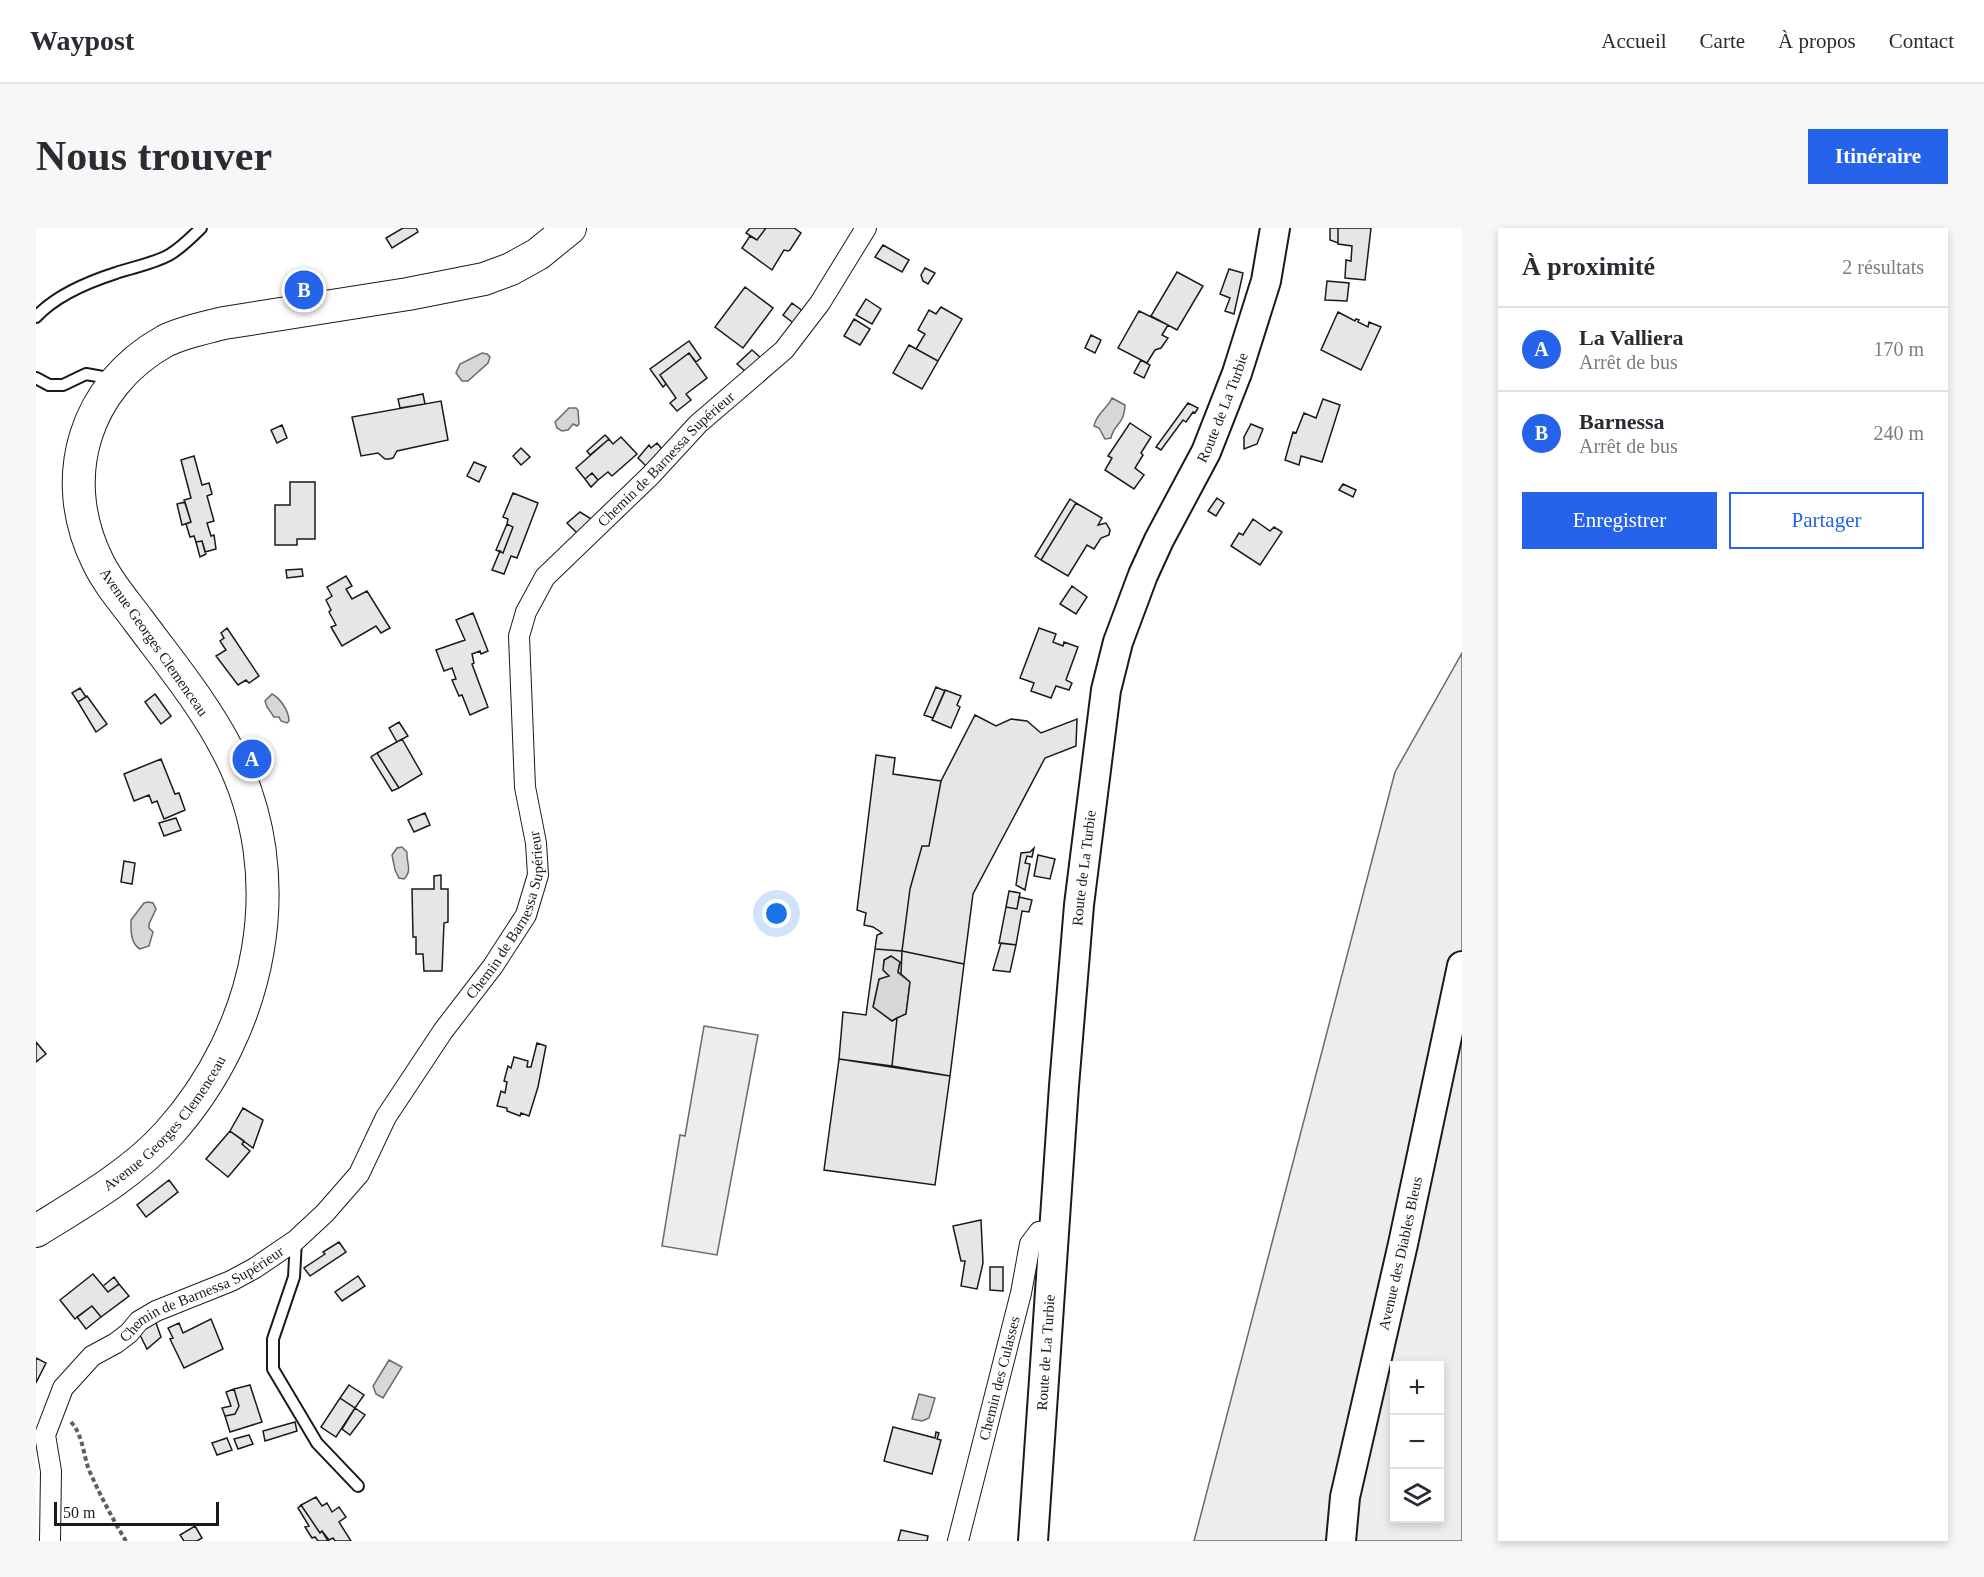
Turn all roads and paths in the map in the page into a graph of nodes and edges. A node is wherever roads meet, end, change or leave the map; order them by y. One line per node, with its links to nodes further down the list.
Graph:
1 (201, 228): 5 (lane)
2 (570, 228): 7 (main road, Avenue Georges Clemenceau)
3 (866, 228): 11 (street, Chemin de Barnessa Supérieur)
4 (1275, 228): 9 (main road, Route de La Turbie)
5 (36, 317)
6 (36, 378): 7 (lane)
7 (117, 380): 10 (main road, Avenue Georges Clemenceau)
8 (1462, 966): 18 (main road, Avenue des Diables Bleus)
9 (1055, 1230): 16 (street, Chemin des Culasses); 17 (main road, Route de La Turbie)
10 (36, 1231)
11 (296, 1240): 12 (street, Chemin de Barnessa Supérieur); 13 (lane)
12 (51, 1415): 14 (street, Chemin de Barnessa Supérieur); 15 (path)
13 (358, 1486)
14 (50, 1541)
15 (126, 1541)
16 (958, 1541)
17 (1033, 1541)
18 (1341, 1541)

